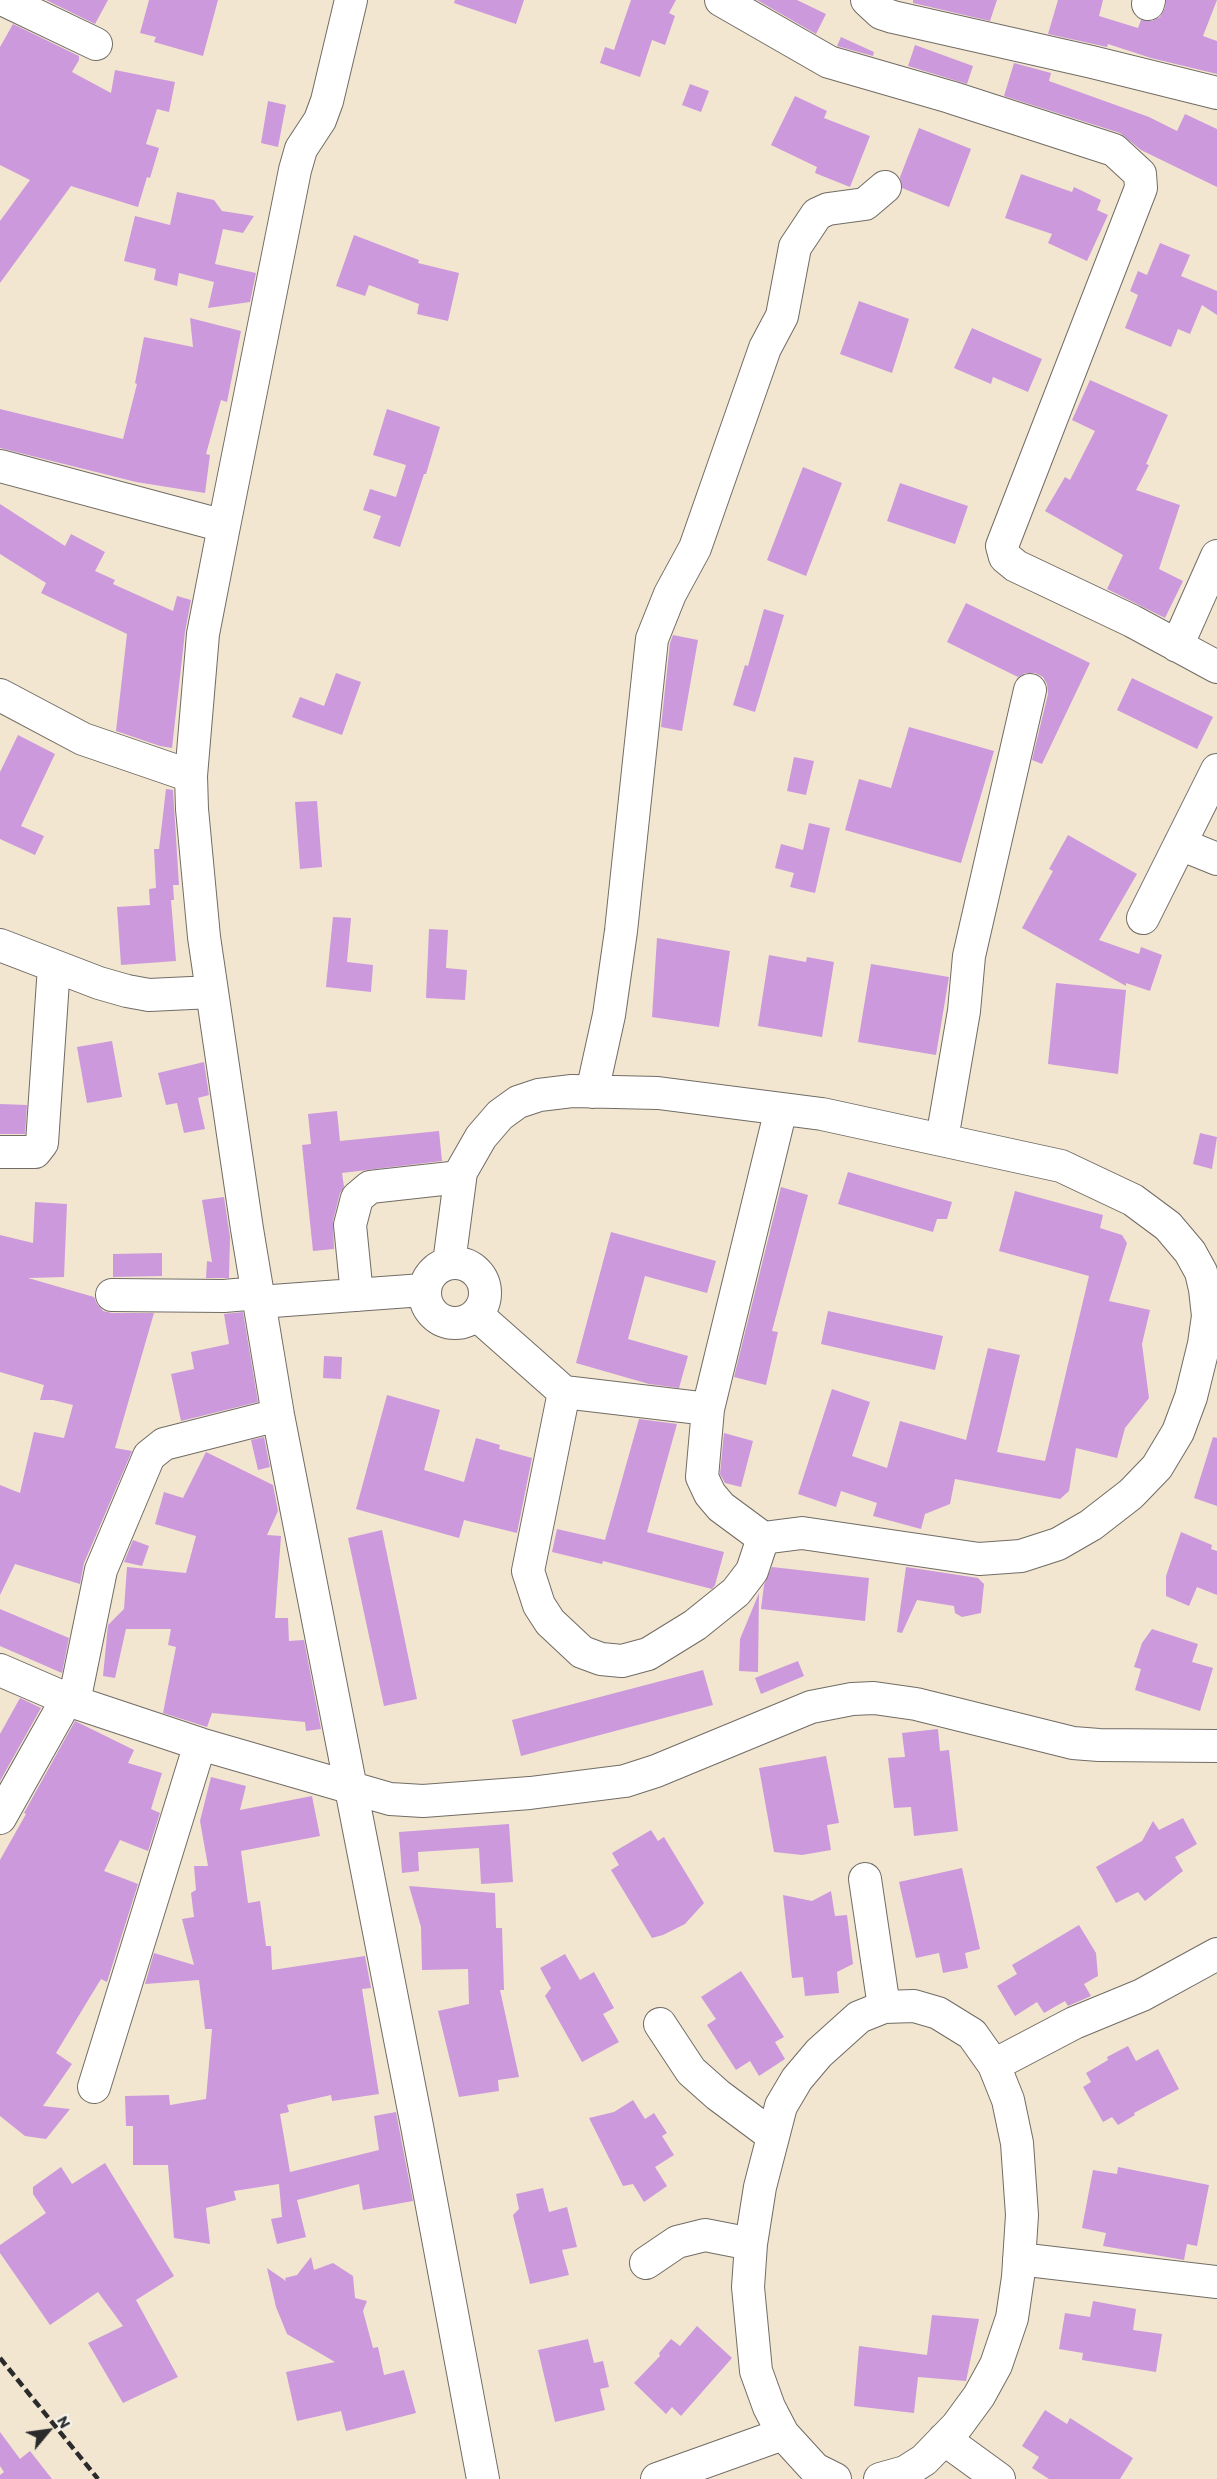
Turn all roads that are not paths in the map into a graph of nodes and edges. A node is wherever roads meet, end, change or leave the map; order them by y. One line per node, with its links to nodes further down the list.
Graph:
1 (4, 0): 5 (street)
2 (351, 0): 9 (street)
3 (722, 0): 11 (street)
4 (867, 0): 6 (street)
5 (96, 44)
6 (1217, 93)
7 (885, 187): 23 (street)
8 (0, 466): 9 (street)
9 (224, 525): 16 (street)
10 (1217, 556): 11 (street)
11 (1177, 646): 12 (street)
12 (1217, 667)
13 (1030, 690): 25 (street)
14 (0, 695): 16 (street)
15 (1217, 770): 17 (street)
16 (191, 776): 22 (street)
17 (1180, 844): 18 (street); 19 (street)
18 (1217, 859)
19 (1143, 918)
20 (0, 945): 21 (street)
21 (54, 966): 22 (street); 26 (street)
22 (212, 992): 32 (street)
23 (592, 1092): 24 (street); 27 (street)
24 (781, 1109): 25 (street); 35 (street)
25 (942, 1139): 37 (street)
26 (0, 1152)
27 (460, 1177): 28 (street); 31 (street)
28 (449, 1263): 29 (street); 33 (street)
29 (423, 1290): 31 (street); 33 (street)
30 (112, 1295): 32 (street)
31 (357, 1295): 32 (street)
32 (258, 1298): 36 (street)
33 (477, 1315): 34 (street)
34 (564, 1392): 35 (street); 37 (street)
35 (708, 1409): 37 (street)
36 (278, 1415): 39 (street); 42 (street)
37 (763, 1538)
38 (3, 1678): 39 (street)
39 (70, 1700): 40 (street); 43 (street)
40 (200, 1744): 42 (street); 49 (street)
41 (1217, 1746): 42 (street)
42 (349, 1789): 58 (street)
43 (0, 1818)
44 (865, 1879): 46 (street)
45 (1217, 1954): 48 (street)
46 (884, 2007): 48 (street); 50 (street)
47 (660, 2024): 50 (street)
48 (994, 2065): 52 (street)
49 (94, 2087)
50 (773, 2136): 51 (street)
51 (751, 2244): 53 (street); 55 (street)
52 (1019, 2259): 54 (street); 56 (street)
53 (646, 2263)
54 (1217, 2282)
55 (783, 2434): 57 (street); 59 (street)
56 (944, 2439): 60 (street); 61 (street)
57 (826, 2477)
58 (483, 2479)
59 (657, 2479)
60 (880, 2479)
61 (999, 2479)

